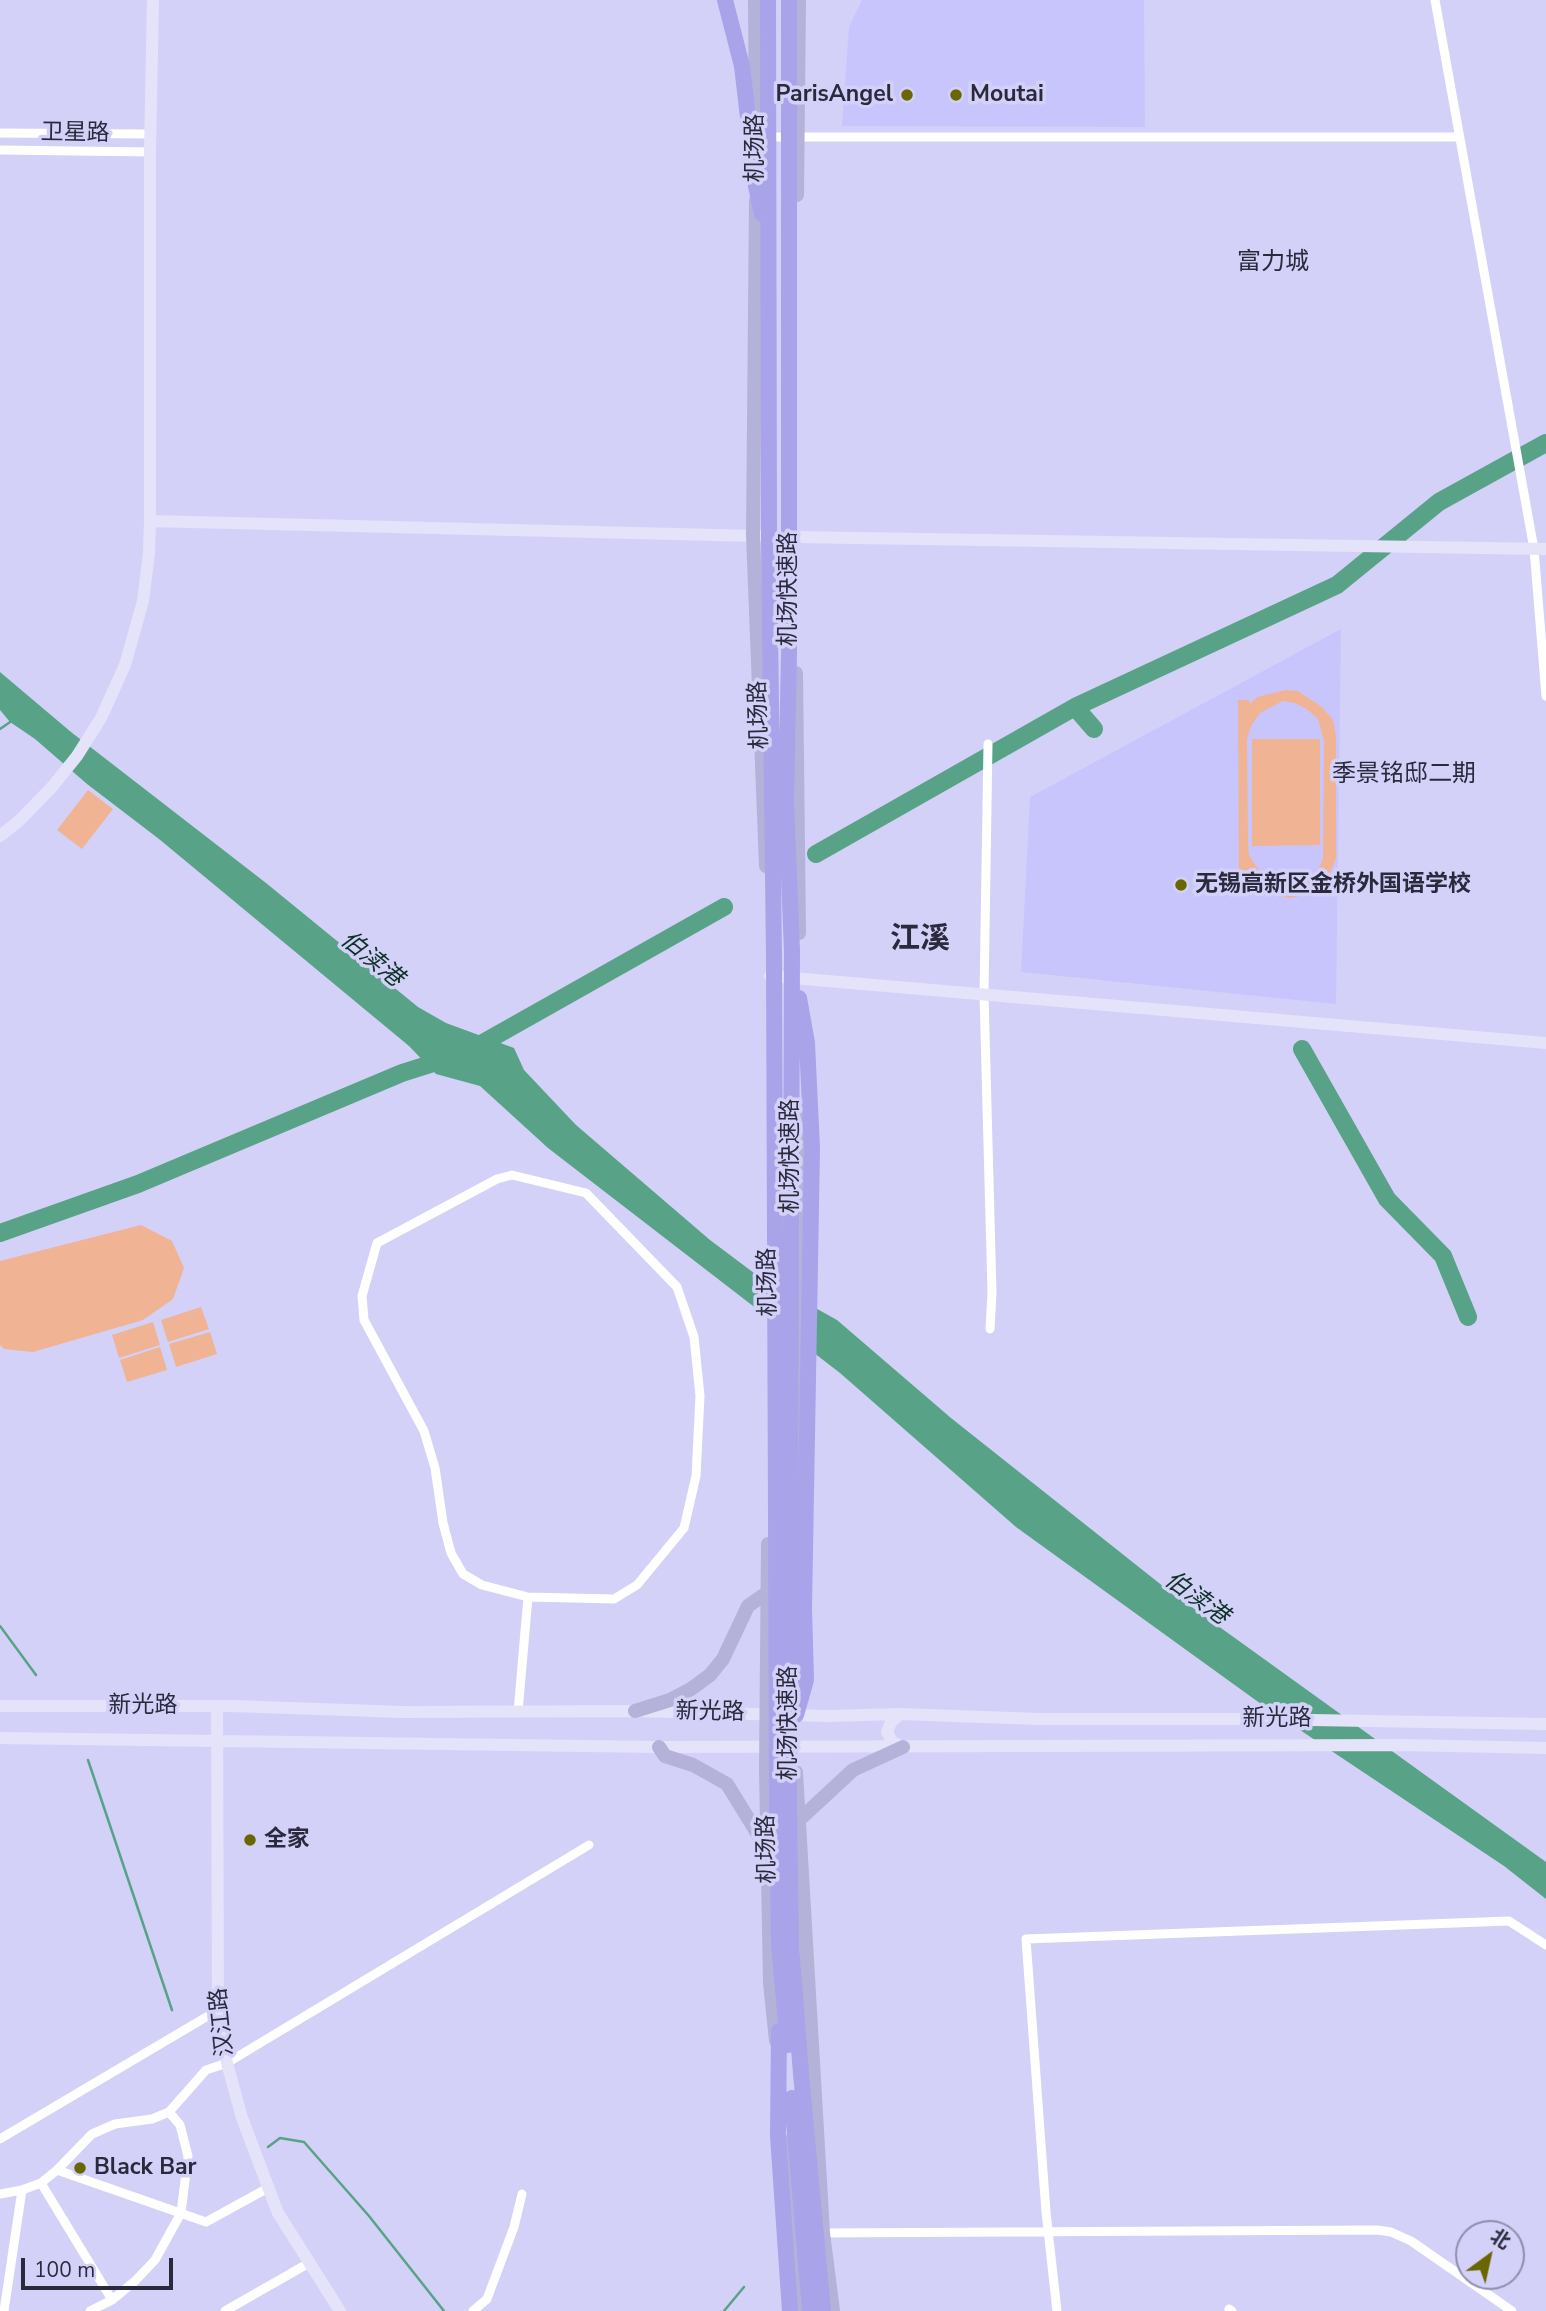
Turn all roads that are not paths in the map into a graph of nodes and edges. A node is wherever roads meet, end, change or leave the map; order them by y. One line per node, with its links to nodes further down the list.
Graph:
1 (153, 0): 9 (street)
2 (725, 0): 15 (highway)
3 (755, 0): 10 (main road, 机场路)
4 (768, 0): 15 (highway, 机场快速路)
5 (789, 0): 23 (highway, 机场快速路)
6 (799, 0): 11 (main road, 机场路)
7 (1435, 0): 12 (street)
8 (0, 133): 9 (street, 卫星路)
9 (150, 135): 14 (street)
10 (757, 137): 11 (street); 17 (main road, 机场路)
11 (797, 138): 12 (street); 18 (main road, 机场路)
12 (1460, 138): 19 (street)
13 (0, 150): 14 (street, 卫星路)
14 (150, 152): 16 (street)
15 (769, 252): 49 (highway, 机场快速路)
16 (150, 521): 17 (street); 22 (street)
17 (753, 536): 18 (street); 24 (main road, 机场路)
18 (794, 537): 19 (street); 25 (main road, 机场路)
19 (1540, 549): 20 (street)
20 (1546, 696)
21 (988, 744): 26 (street)
22 (0, 836)
23 (792, 951): 37 (highway); 75 (highway, 机场快速路)
24 (770, 976): 25 (street); 29 (main road, 机场路)
25 (799, 978): 26 (street); 37 (main road, 机场路)
26 (984, 994): 27 (street); 28 (street)
27 (1546, 1043)
28 (990, 1329)
29 (768, 1592): 33 (main road); 35 (main road, 机场路)
30 (528, 1597): 30 (street); 34 (street)
31 (0, 1706): 32 (street, 新光路)
32 (217, 1706): 34 (street, 新光路); 40 (street, 汉江路)
33 (635, 1711): 34 (street, 新光路); 35 (street, 新光路)
34 (518, 1712)
35 (766, 1714): 37 (street, 新光路); 41 (main road, 机场路)
36 (900, 1714): 37 (street, 新光路); 38 (street, 新光路); 44 (street)
37 (796, 1715): 42 (main road, 机场路)
38 (1546, 1724)
39 (0, 1738): 40 (street, 新光路)
40 (218, 1740): 43 (street, 新光路); 51 (street, 汉江路)
41 (766, 1746): 42 (street, 新光路); 43 (street, 新光路); 48 (main road, 机场路)
42 (796, 1746): 44 (street, 新光路); 46 (main road, 机场路)
43 (659, 1747): 48 (main road)
44 (903, 1747): 45 (street, 新光路); 46 (main road)
45 (1546, 1748)
46 (799, 1820): 64 (main road, 机场路)
47 (589, 1845): 52 (street)
48 (769, 1867): 63 (main road, 机场路)
49 (779, 1945): 72 (highway); 74 (highway, 机场快速路)
50 (1546, 1945): 62 (street)
51 (218, 2010): 52 (street, 汉江路); 54 (street)
52 (227, 2063): 53 (street); 57 (street, 汉江路)
53 (169, 2112): 55 (street); 61 (street)
54 (0, 2138)
55 (57, 2170): 56 (street); 61 (street)
56 (41, 2183): 58 (street); 66 (street)
57 (268, 2188): 61 (street); 65 (street, 汉江路)
58 (22, 2190): 59 (street); 67 (street)
59 (0, 2194)
60 (522, 2194): 71 (street)
61 (181, 2213): 66 (street)
62 (1048, 2232): 64 (street); 77 (street); 78 (street)
63 (795, 2233): 64 (street); 73 (main road, 机场路)
64 (823, 2233): 76 (main road, 机场路)
65 (309, 2263): 69 (street); 70 (street, 汉江路)
66 (112, 2300): 68 (street)
67 (4, 2311)
68 (90, 2311)
69 (225, 2311)
70 (340, 2311)
71 (473, 2311)
72 (790, 2311)
73 (803, 2311)
74 (810, 2311)
75 (823, 2311)
76 (834, 2311)
77 (1057, 2311)
78 (1512, 2311)

